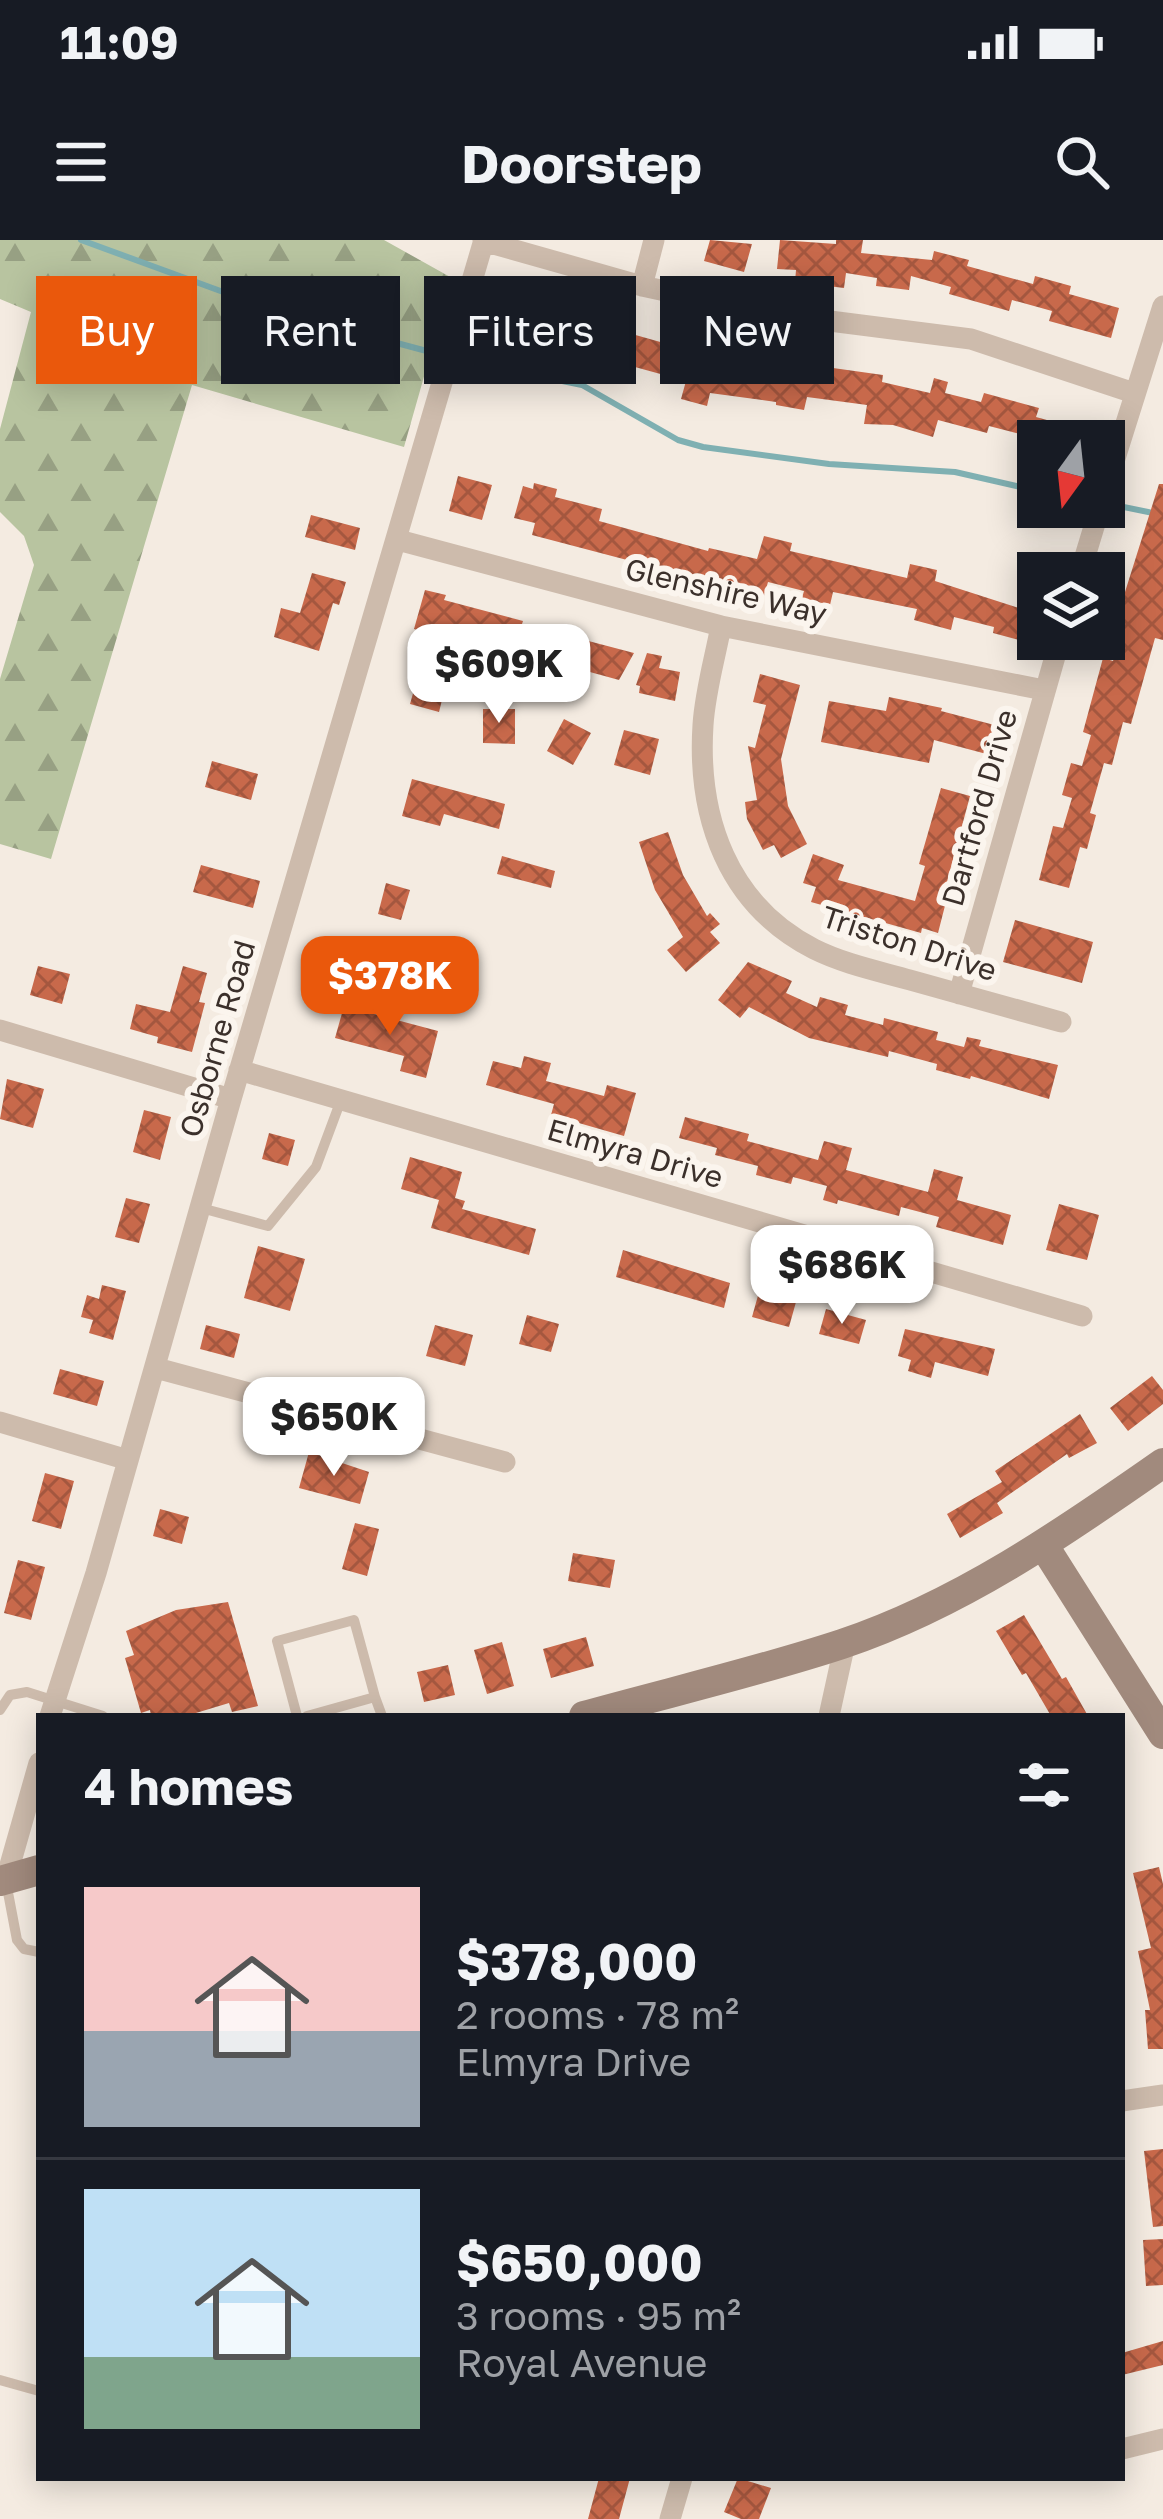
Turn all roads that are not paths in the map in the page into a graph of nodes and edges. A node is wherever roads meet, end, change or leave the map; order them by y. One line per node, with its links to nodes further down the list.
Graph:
1 (654, 240): 3 (street)
2 (484, 241): 3 (street); 7 (street, Osborne Road)
3 (642, 286): 5 (street)
4 (1163, 306): 5 (street)
5 (1134, 393): 6 (street)
6 (1125, 423)
7 (398, 540): 8 (street, Glenshire Way); 14 (street, Osborne Road)
8 (721, 626): 10 (street, Glenshire Way); 11 (street, Triston Drive)
9 (1053, 660): 10 (street, Dartford Drive)
10 (1044, 690): 11 (street, Dartford Drive)
11 (959, 994): 12 (street, Triston Drive)
12 (1061, 1022)
13 (0, 1030): 15 (street)
14 (239, 1070): 15 (street, Osborne Road); 16 (street, Elmyra Drive)
15 (231, 1100): 17 (street, Osborne Road)
16 (341, 1100): 17 (lane); 18 (street, Elmyra Drive)
17 (201, 1208): 19 (street, Osborne Road)
18 (1082, 1316)
19 (156, 1368): 21 (street, Osborne Road); 22 (street)
20 (0, 1421): 21 (street)
21 (128, 1460): 27 (street, Osborne Road)
22 (505, 1462)
23 (1163, 1463): 24 (main road)
24 (1044, 1546): 25 (main road); 35 (main road)
25 (845, 1643): 33 (main road); 34 (street)
26 (375, 1697): 30 (lane); 31 (lane); 32 (lane)
27 (52, 1708): 28 (lane); 29 (lane)
28 (0, 1710)
29 (84, 1713)
30 (295, 1713)
31 (318, 1713)
32 (381, 1713)
33 (595, 1713)
34 (830, 1713)
35 (1160, 1718)
36 (36, 1773): 38 (street)
37 (36, 1871): 38 (main road)
38 (3, 1880): 39 (lane)
39 (36, 1951)
40 (1163, 2095): 41 (street)
41 (1125, 2101)
42 (0, 2380): 43 (lane)
43 (36, 2390)
44 (1163, 2439): 45 (street)
45 (1125, 2448)
46 (681, 2481): 47 (street)
47 (670, 2519)

